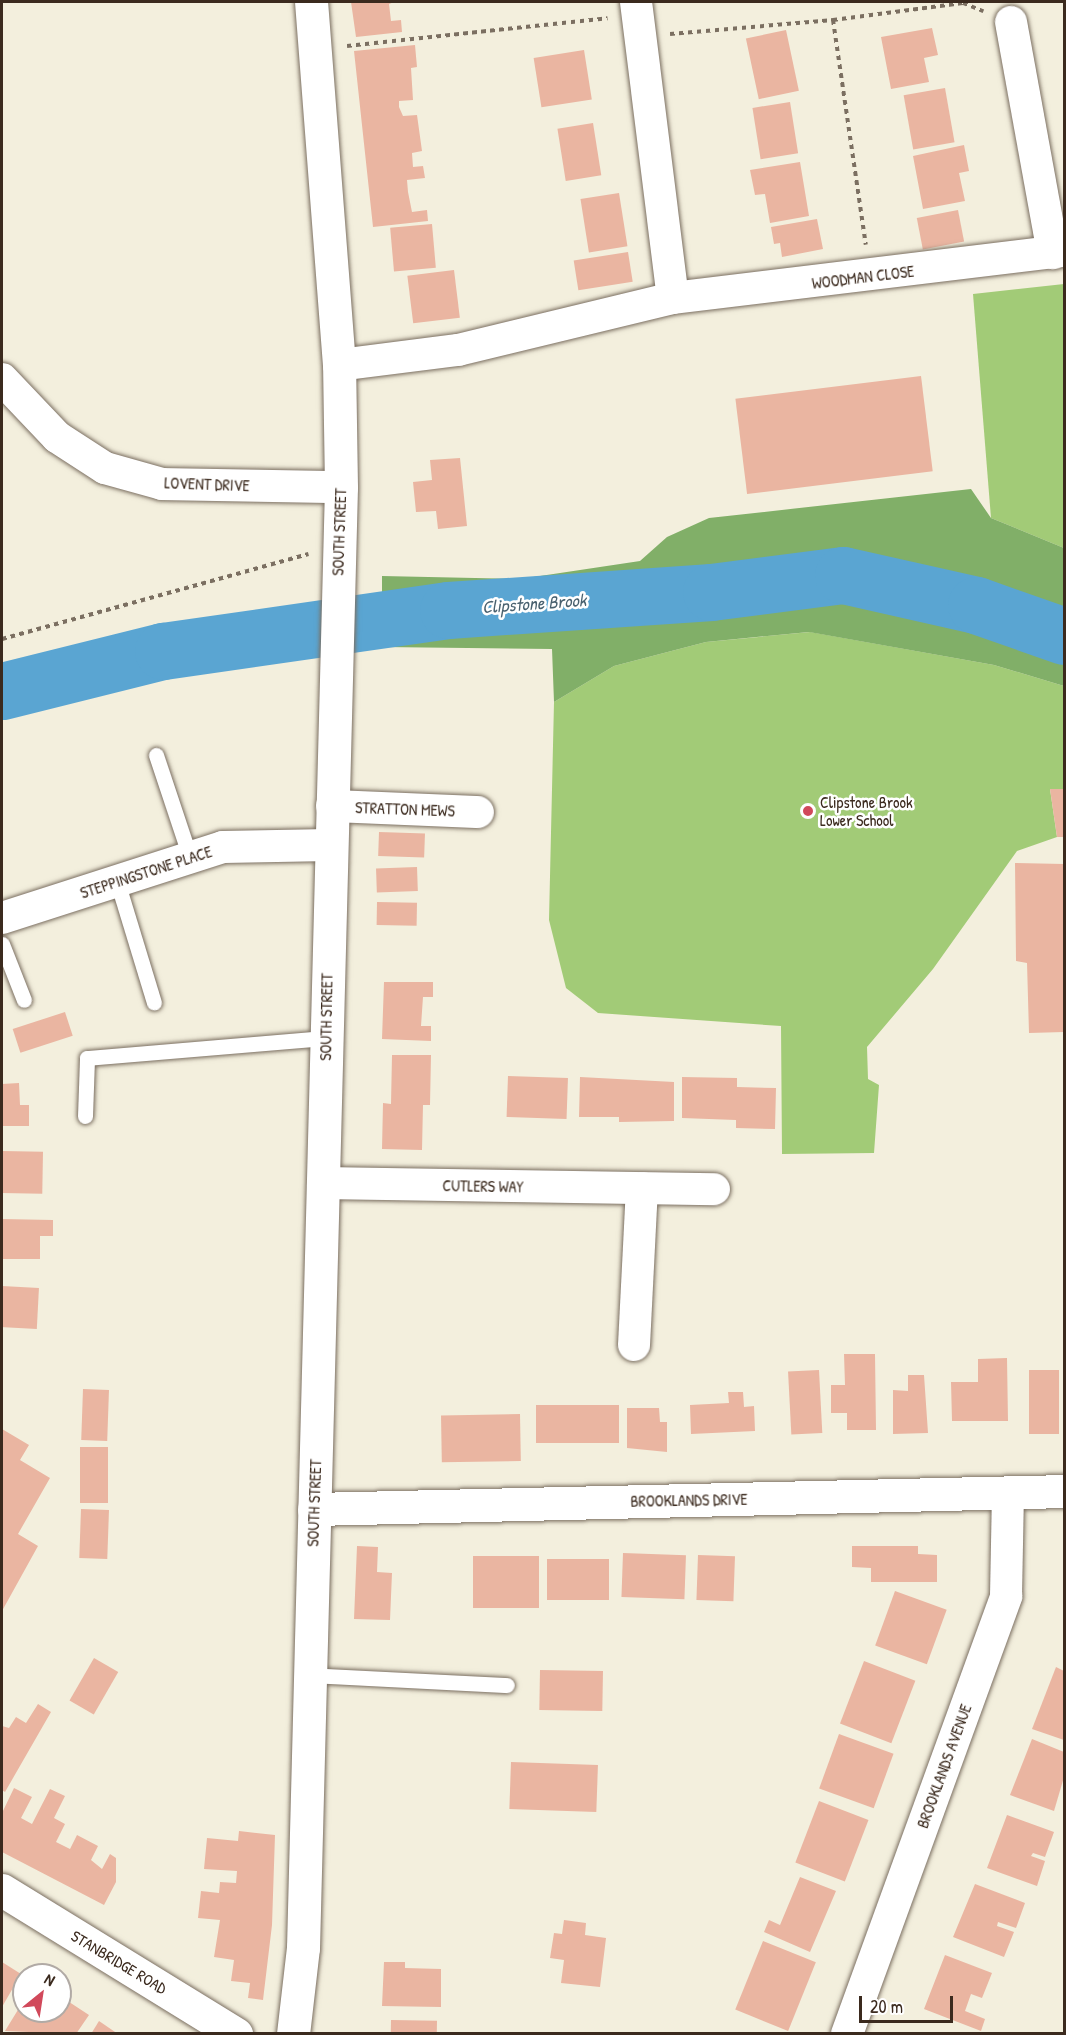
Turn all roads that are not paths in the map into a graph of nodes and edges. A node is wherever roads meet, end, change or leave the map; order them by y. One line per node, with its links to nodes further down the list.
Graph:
1 (311, 2): 6 (street, SOUTH STREET)
2 (637, 8): 5 (street)
3 (1011, 22): 4 (street, WOODMAN CLOSE)
4 (1059, 252): 5 (street, WOODMAN CLOSE)
5 (673, 298): 6 (street, WOODMAN CLOSE)
6 (339, 365): 8 (street, SOUTH STREET)
7 (2, 379): 8 (street, LOVENT DRIVE)
8 (341, 486): 10 (street, SOUTH STREET)
9 (156, 755): 13 (lane)
10 (333, 806): 11 (street, STRATTON MEWS); 12 (street, SOUTH STREET)
11 (478, 812)
12 (330, 844): 13 (street, STEPPINGSTONE PLACE); 19 (street, SOUTH STREET)
13 (190, 857): 14 (street, STEPPINGSTONE PLACE)
14 (117, 881): 15 (street, STEPPINGSTONE PLACE); 18 (lane)
15 (2, 918)
16 (2, 944): 17 (lane)
17 (24, 1000)
18 (154, 1003)
19 (326, 1038): 20 (lane); 21 (street, SOUTH STREET)
20 (85, 1116)
21 (323, 1183): 22 (street, CUTLERS WAY); 27 (street, SOUTH STREET)
22 (642, 1188): 23 (street, CUTLERS WAY); 24 (street)
23 (714, 1189)
24 (634, 1345)
25 (1065, 1491): 26 (street, BROOKLANDS DRIVE)
26 (1008, 1493): 27 (street, BROOKLANDS DRIVE); 33 (street, BROOKLANDS AVENUE)
27 (314, 1509): 28 (street, SOUTH STREET)
28 (308, 1675): 29 (lane); 32 (street, SOUTH STREET)
29 (507, 1685)
30 (2, 1890): 31 (street, STANBRIDGE ROAD)
31 (236, 2034)
32 (293, 2034)
33 (847, 2034)

